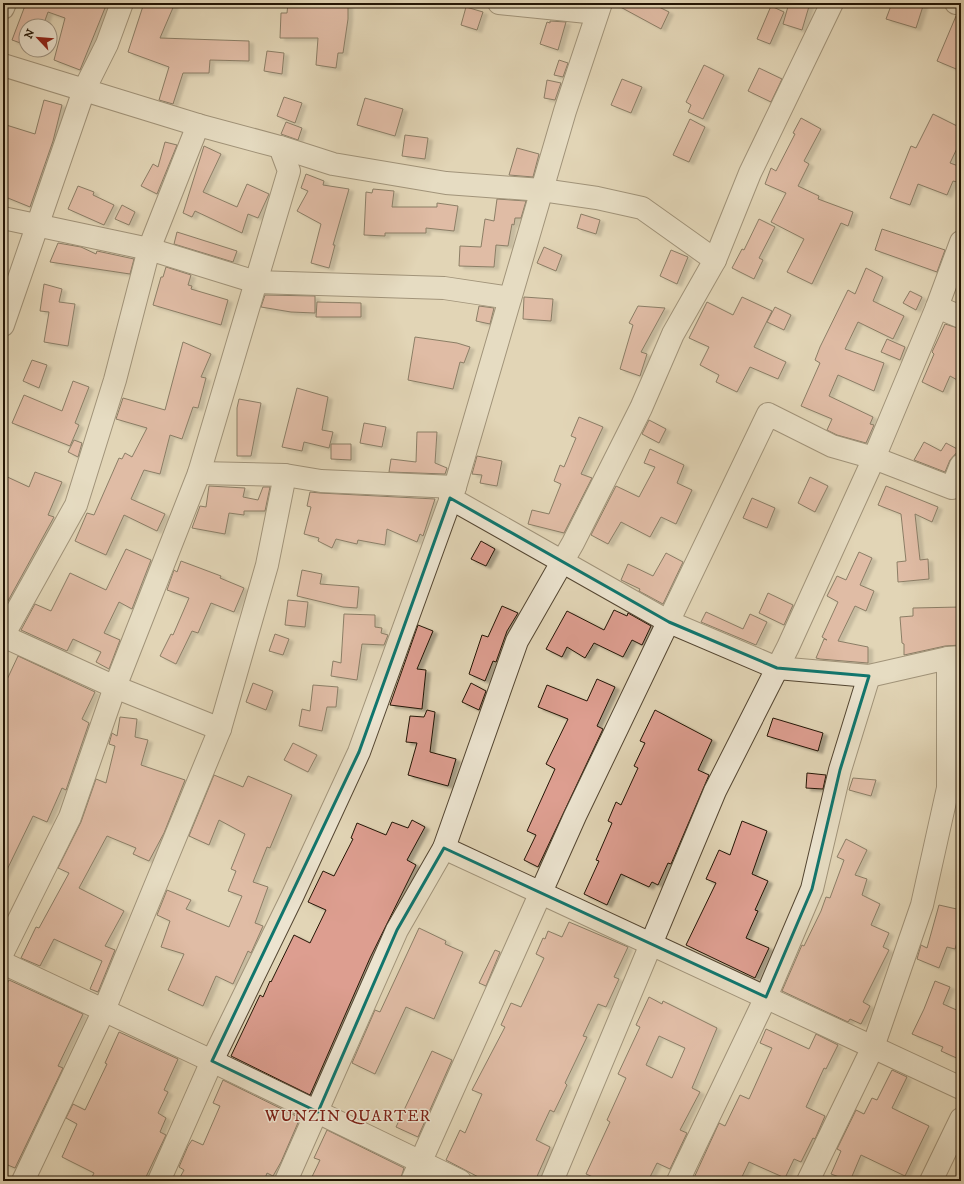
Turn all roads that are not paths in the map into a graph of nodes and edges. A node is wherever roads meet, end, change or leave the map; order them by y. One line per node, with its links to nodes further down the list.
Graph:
1 (5, 3): 7 (street)
2 (122, 3): 10 (street)
3 (499, 3): 8 (street)
4 (832, 3): 18 (street)
5 (956, 3): 6 (street)
6 (961, 4)
7 (3, 8)
8 (599, 8): 13 (street)
9 (3, 65): 10 (street)
10 (84, 90): 11 (street); 15 (street)
11 (198, 125): 12 (street); 17 (street)
12 (280, 147): 13 (street); 19 (street)
13 (542, 190): 18 (street); 20 (street)
14 (3, 218): 15 (street)
15 (39, 225): 17 (street); 23 (street)
16 (961, 242): 21 (street)
17 (150, 249): 19 (street); 31 (street)
18 (715, 260): 29 (street)
19 (256, 282): 20 (street); 26 (street)
20 (510, 298): 28 (street)
21 (937, 307): 22 (street); 24 (street)
22 (961, 317)
23 (3, 325)
24 (874, 458): 25 (street); 30 (street); 33 (street)
25 (961, 465)
26 (199, 473): 27 (street); 35 (street)
27 (285, 475): 28 (street); 36 (street)
28 (452, 493): 29 (street); 45 (street)
29 (563, 561): 30 (street); 37 (street)
30 (669, 622): 33 (street); 38 (street)
31 (3, 636): 35 (street)
32 (954, 657): 34 (street); 44 (street)
33 (777, 668): 34 (street); 39 (street)
34 (869, 676): 42 (street)
35 (115, 687): 36 (street); 40 (street)
36 (220, 729): 43 (street)
37 (444, 848): 38 (street); 47 (street)
38 (541, 892): 39 (street); 49 (street)
39 (650, 943): 42 (street); 55 (street)
40 (3, 952)
41 (3, 963): 43 (street)
42 (766, 997): 44 (street); 56 (street)
43 (104, 1010): 45 (street); 50 (street)
44 (873, 1047): 46 (street); 57 (street)
45 (212, 1061): 47 (street); 51 (street)
46 (961, 1088)
47 (318, 1112): 49 (street); 52 (street)
48 (961, 1119): 58 (street)
49 (421, 1161): 53 (street); 54 (street)
50 (23, 1181)
51 (159, 1181)
52 (286, 1181)
53 (412, 1181)
54 (460, 1181)
55 (552, 1181)
56 (678, 1181)
57 (808, 1181)
58 (931, 1181)

